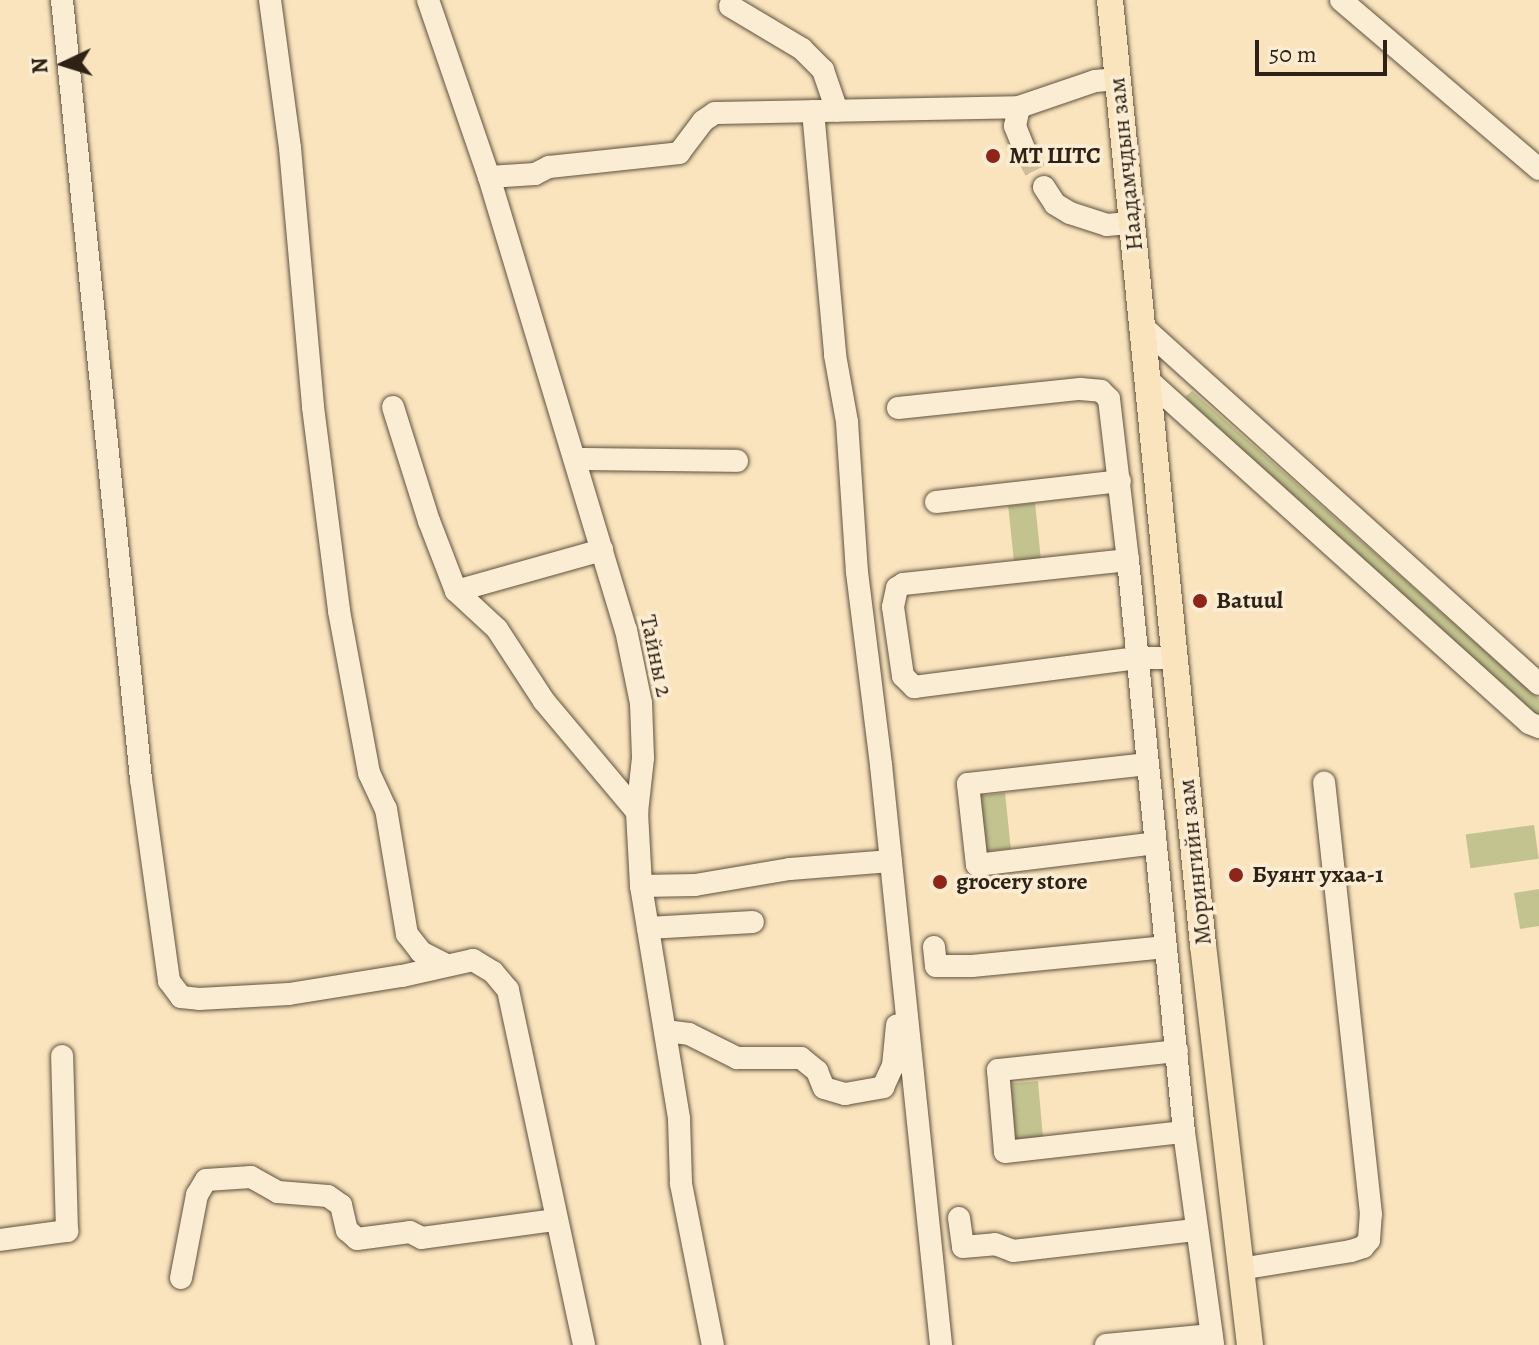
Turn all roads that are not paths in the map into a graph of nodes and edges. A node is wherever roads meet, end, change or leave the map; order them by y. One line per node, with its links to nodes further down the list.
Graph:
1 (62, 0): 41 (street)
2 (270, 0): 41 (street)
3 (430, 0): 13 (street, Тайны 2)
4 (1110, 0): 7 (main road, Наадамчдын зам)
5 (1341, 0): 12 (street)
6 (730, 6): 10 (street)
7 (1118, 79): 8 (street); 15 (main road, Наадамчдын зам)
8 (1019, 107): 10 (street); 11 (street)
9 (813, 111): 10 (street); 13 (street); 35 (street)
10 (837, 111)
11 (1025, 151)
12 (1539, 169)
13 (489, 177): 20 (street, Тайны 2)
14 (1044, 187): 15 (street)
15 (1132, 223): 16 (main road, Наадамчдын зам)
16 (1143, 327): 17 (main road, Наадамчдын зам); 29 (street)
17 (1147, 379): 28 (main road, Морингийн зам); 30 (street)
18 (393, 407): 26 (street)
19 (898, 408): 22 (street)
20 (575, 459): 21 (street); 24 (street, Тайны 2)
21 (737, 461)
22 (1120, 481): 23 (street); 25 (street)
23 (936, 502)
24 (602, 550): 26 (street); 33 (street, Тайны 2)
25 (1128, 560): 27 (street); 27 (street)
26 (456, 591): 33 (street)
27 (1137, 658): 28 (street); 31 (street)
28 (1175, 658): 51 (main road, Морингийн зам)
29 (1539, 684)
30 (1536, 730)
31 (1148, 764): 34 (street); 34 (street)
32 (1324, 783): 51 (street)
33 (637, 812): 36 (street, Тайны 2)
34 (1156, 843): 40 (street)
35 (891, 861): 36 (street); 42 (street)
36 (641, 886): 38 (street, Тайны 2)
37 (753, 922): 38 (street)
38 (648, 928): 43 (street, Тайны 2)
39 (934, 947): 40 (street)
40 (1166, 947): 44 (street)
41 (446, 965): 48 (street)
42 (904, 1005): 43 (street); 56 (street)
43 (665, 1031): 55 (street, Тайны 2)
44 (1177, 1051): 46 (street); 46 (street)
45 (62, 1056): 50 (street)
46 (1184, 1132): 49 (street)
47 (959, 1218): 49 (street)
48 (556, 1220): 52 (street); 54 (street)
49 (1195, 1230): 53 (street)
50 (0, 1240)
51 (1240, 1269): 58 (main road, Морингийн зам)
52 (181, 1278)
53 (1212, 1340): 57 (street)
54 (584, 1345)
55 (713, 1345)
56 (941, 1345)
57 (1106, 1345)
58 (1250, 1345)

